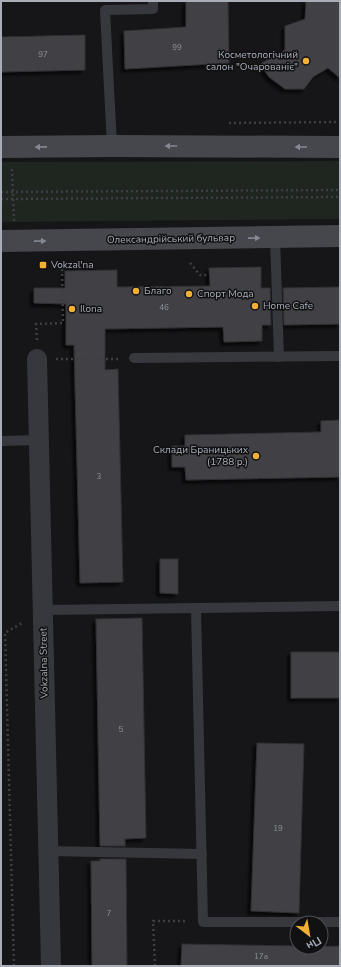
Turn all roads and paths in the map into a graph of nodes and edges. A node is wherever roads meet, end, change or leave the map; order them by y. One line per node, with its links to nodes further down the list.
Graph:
1 (153, 1): 2 (lane)
2 (112, 146): 3 (main road, one-way to 3); 4 (main road, one-way to 2)
3 (1, 147)
4 (340, 147)
5 (12, 170): 8 (path)
6 (340, 190): 8 (path)
7 (1, 192): 8 (path)
8 (13, 192): 11 (path)
9 (340, 197): 11 (path)
10 (1, 199): 11 (path)
11 (13, 199): 12 (path)
12 (14, 221)
13 (340, 236): 14 (main road, Олександрійський бульвар)
14 (275, 237): 15 (main road, Олександрійський бульвар, one-way to 14); 20 (lane)
15 (1, 241)
16 (190, 263): 18 (path)
17 (62, 265): 22 (path)
18 (208, 275)
19 (340, 356): 20 (lane)
20 (279, 357): 21 (lane)
21 (134, 358): 22 (path)
22 (37, 359): 23 (street, Vokzalna Street)
23 (39, 440): 24 (lane); 27 (street, Vokzalna Street)
24 (1, 441)
25 (340, 606): 26 (lane)
26 (196, 608): 27 (lane); 29 (lane)
27 (43, 610): 28 (street, Vokzalna Street); 32 (path)
28 (48, 851): 29 (lane); 33 (street, Vokzalna Street)
29 (202, 854): 30 (lane)
30 (203, 922): 31 (lane); 34 (path)
31 (340, 922)
32 (14, 966)
33 (51, 966)
34 (155, 966)

